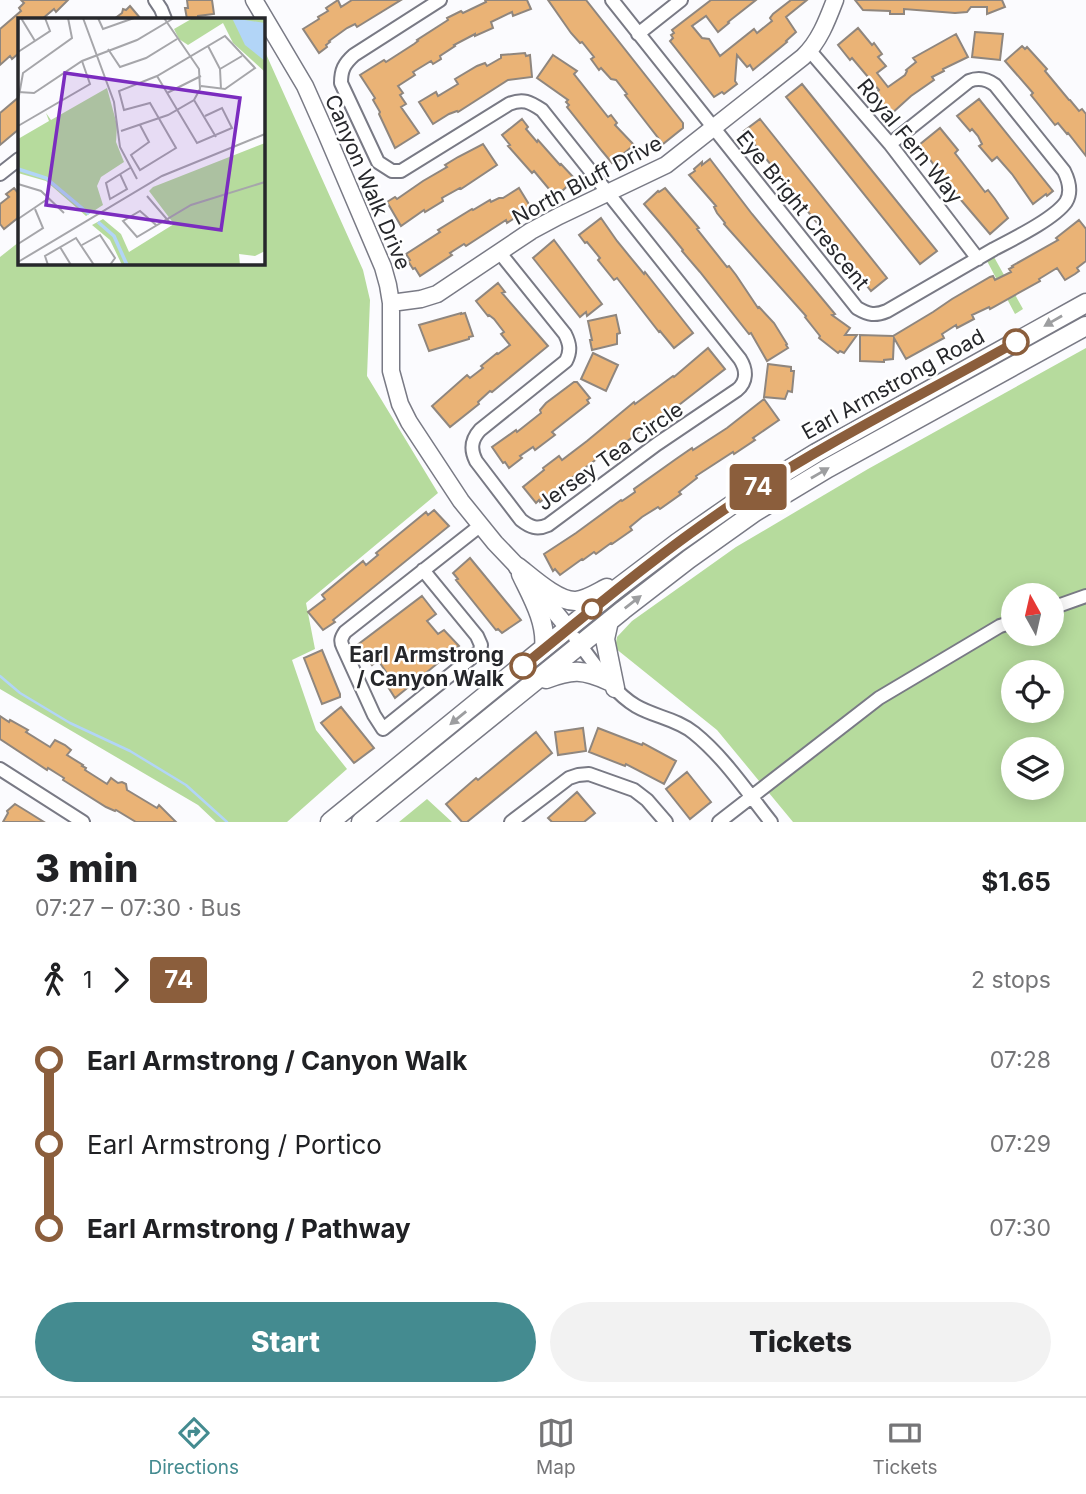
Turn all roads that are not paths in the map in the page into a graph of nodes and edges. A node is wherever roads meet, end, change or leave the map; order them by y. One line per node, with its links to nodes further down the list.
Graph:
1 (155, 0): 7 (street)
2 (254, 0): 17 (street, Canyon Walk Drive)
3 (440, 0): 14 (street)
4 (612, 0): 8 (street, Eye Bright Crescent)
5 (681, 0): 8 (street)
6 (835, 0): 9 (street, North Bluff Drive)
7 (165, 18)
8 (638, 34): 10 (street, Eye Bright Crescent)
9 (810, 51): 10 (street, North Bluff Drive); 11 (street, Royal Fern Way)
10 (712, 128): 14 (street, North Bluff Drive); 16 (street, Eye Bright Crescent)
11 (890, 144): 16 (street, Royal Fern Way); 16 (street, Eye Bright Crescent)
12 (18, 160): 13 (street)
13 (0, 174)
14 (609, 193): 15 (street, North Bluff Drive); 15 (street, Jersey Tea Circle)
15 (500, 253): 17 (street, North Bluff Drive)
16 (978, 258)
17 (391, 303): 20 (street, Canyon Walk Drive)
18 (1086, 303): 21 (main road, Earl Armstrong Road, one-way to 21)
19 (1086, 326): 26 (main road, Earl Armstrong Road, one-way to 19)
20 (481, 525): 22 (street, Canyon Walk Drive); 23 (street)
21 (647, 566): 22 (main road); 28 (main road, Earl Armstrong Road)
22 (519, 567): 28 (street, Canyon Walk Drive); 30 (main road)
23 (424, 570): 23 (street)
24 (1086, 596): 25 (street)
25 (1064, 604)
26 (609, 621): 29 (main road, Earl Armstrong Road); 31 (main road)
27 (1001, 626): 34 (street)
28 (569, 629): 29 (street); 30 (main road, Earl Armstrong Road)
29 (580, 645): 31 (street); 32 (main road, Earl Armstrong Road)
30 (544, 648): 36 (main road, Earl Armstrong Road, one-way to 36)
31 (612, 684): 32 (main road); 34 (street)
32 (530, 686): 37 (main road, Earl Armstrong Road)
33 (2, 776): 35 (street)
34 (751, 797): 40 (street); 41 (street)
35 (83, 822)
36 (330, 822)
37 (361, 822)
38 (512, 822): 39 (street)
39 (666, 822)
40 (719, 822)
41 (771, 822)

